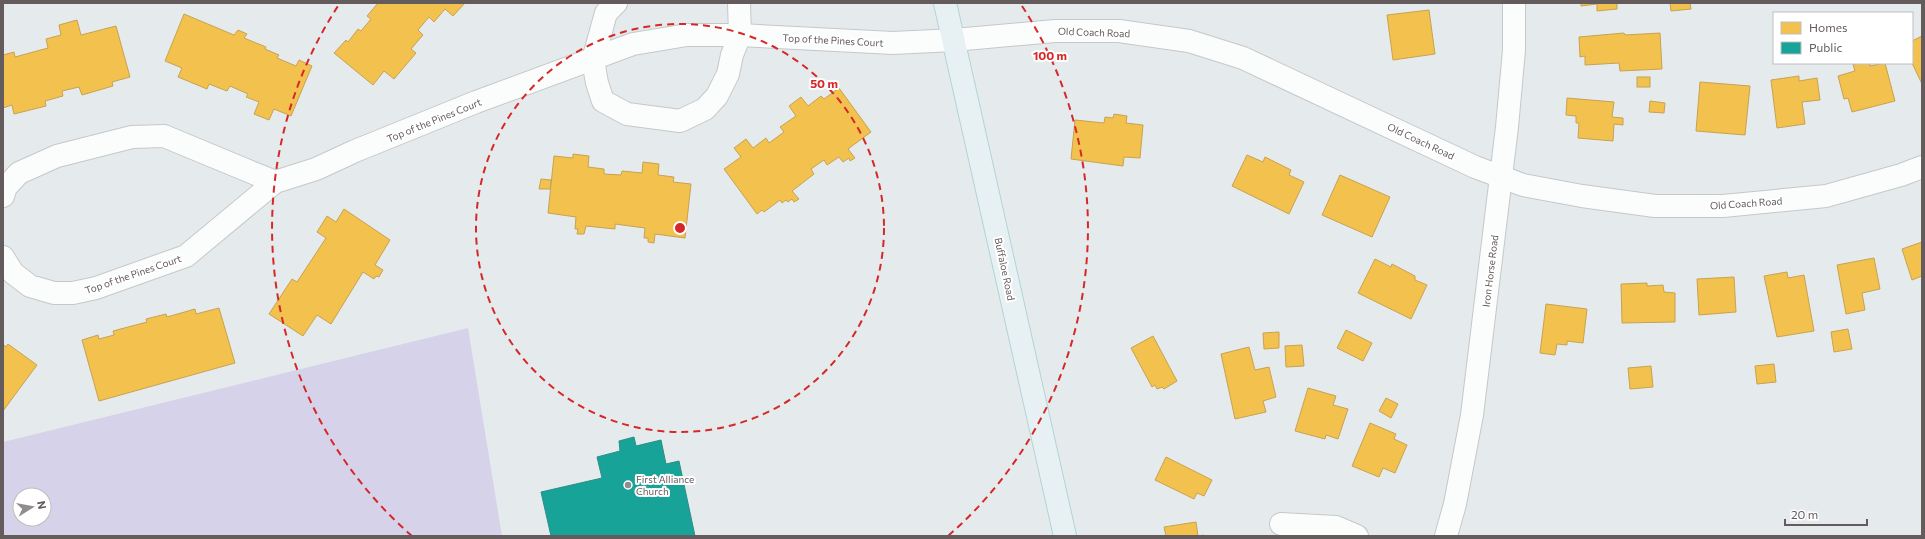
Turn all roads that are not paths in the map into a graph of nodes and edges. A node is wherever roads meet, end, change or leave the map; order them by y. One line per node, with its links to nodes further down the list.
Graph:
1 (616, 3): 8 (street)
2 (739, 3): 5 (street)
3 (945, 3): 6 (main road, Buffaloe Road)
4 (1514, 3): 10 (street, Iron Horse Road)
5 (740, 35): 7 (street, Top of the Pines Court); 8 (street, Top of the Pines Court); 8 (street)
6 (954, 40): 7 (street, Old Coach Road); 10 (street, Old Coach Road); 15 (main road, Buffaloe Road)
7 (926, 41)
8 (593, 60): 11 (street, Top of the Pines Court)
9 (1922, 167): 10 (street, Old Coach Road)
10 (1500, 176): 17 (street, Iron Horse Road)
11 (275, 182): 12 (street); 13 (street, Top of the Pines Court)
12 (3, 196)
13 (3, 257)
14 (1281, 524): 16 (street)
15 (1065, 536)
16 (1357, 536)
17 (1446, 536)

